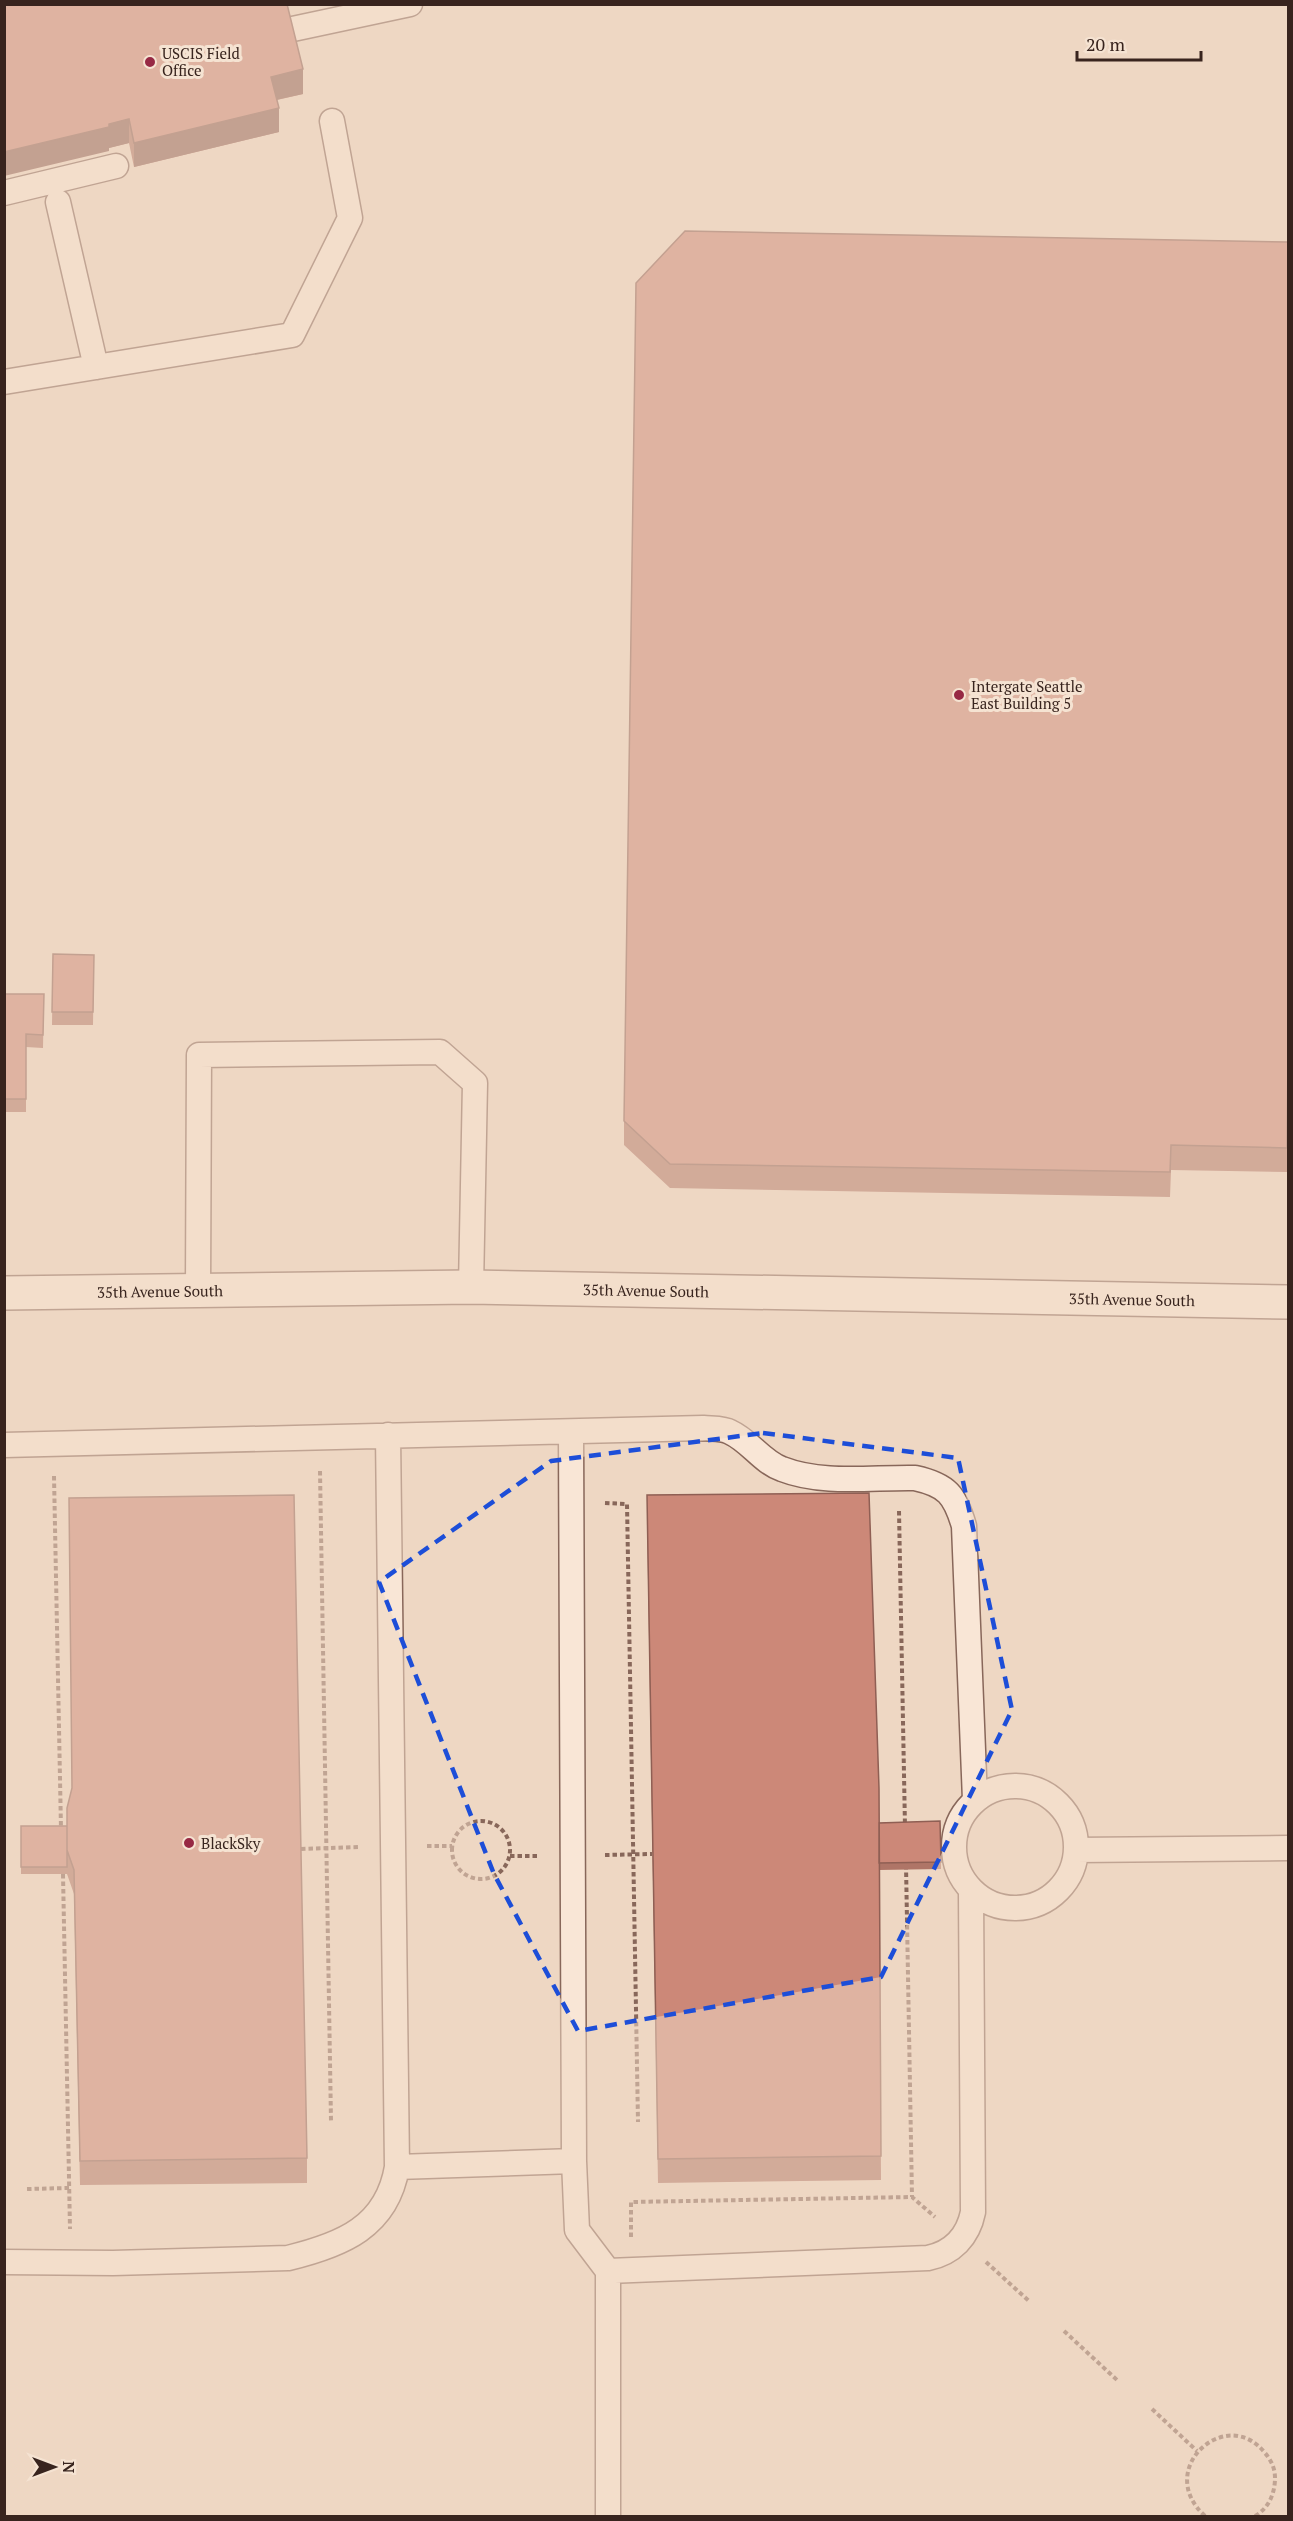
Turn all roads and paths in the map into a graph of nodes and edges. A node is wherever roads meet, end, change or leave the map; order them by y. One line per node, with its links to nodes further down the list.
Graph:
1 (410, 4): 2 (lane)
2 (288, 30)
3 (333, 121): 7 (lane)
4 (116, 166): 5 (lane)
5 (4, 193)
6 (58, 202): 7 (lane)
7 (96, 367): 8 (lane)
8 (4, 382)
9 (471, 1287): 10 (street, 35th Avenue South); 10 (lane); 12 (street, 35th Avenue South)
10 (198, 1290): 11 (street, 35th Avenue South)
11 (4, 1293)
12 (1288, 1302)
13 (571, 1432): 14 (lane); 20 (lane); 40 (lane)
14 (388, 1435): 15 (lane); 41 (lane)
15 (4, 1445)
16 (320, 1463): 26 (path)
17 (54, 1469): 21 (path)
18 (899, 1501): 22 (path)
19 (596, 1503): 30 (path)
20 (975, 1800): 29 (lane); 37 (lane)
21 (61, 1833)
22 (905, 1837)
23 (426, 1846): 24 (path)
24 (452, 1846): 33 (path); 33 (path)
25 (369, 1847): 26 (path)
26 (327, 1848): 28 (path); 38 (path)
27 (1288, 1848): 29 (lane)
28 (301, 1849)
29 (1076, 1850): 37 (lane)
30 (633, 1854): 31 (path); 32 (path); 39 (path)
31 (652, 1854)
32 (595, 1855)
33 (510, 1856): 34 (path)
34 (537, 1856)
35 (906, 1860): 44 (path)
36 (63, 1874): 42 (path)
37 (971, 1891): 50 (lane)
38 (331, 2121)
39 (638, 2122)
40 (574, 2161): 41 (lane); 50 (lane)
41 (397, 2167): 49 (lane)
42 (69, 2188): 43 (path); 46 (path)
43 (27, 2189)
44 (912, 2197): 45 (path); 47 (path)
45 (942, 2223)
46 (70, 2238)
47 (631, 2240)
48 (986, 2261): 51 (path)
49 (4, 2262)
50 (608, 2271): 56 (lane)
51 (1030, 2302)
52 (1064, 2331): 53 (path)
53 (1117, 2380)
54 (1152, 2409): 55 (path)
55 (1197, 2451): 57 (path); 58 (path)
56 (608, 2517)
57 (1205, 2517)
58 (1255, 2517)

